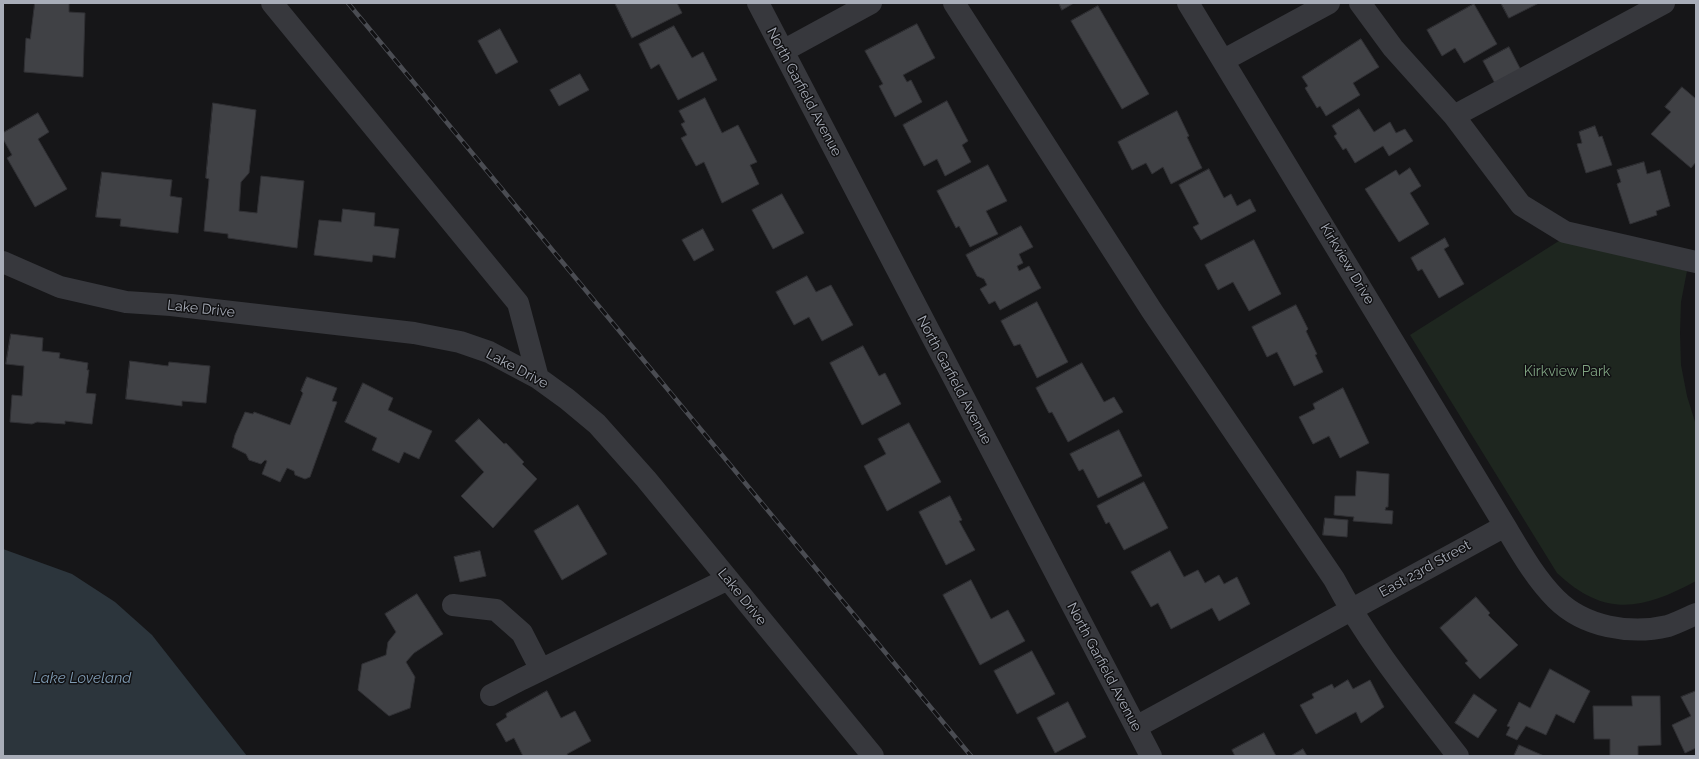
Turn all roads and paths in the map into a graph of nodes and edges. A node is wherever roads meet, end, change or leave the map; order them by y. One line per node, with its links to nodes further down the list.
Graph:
1 (272, 3): 14 (street)
2 (758, 3): 9 (street, North Garfield Avenue)
3 (871, 3): 9 (street)
4 (954, 3): 18 (street)
5 (1188, 3): 10 (street, Kirkview Drive)
6 (1329, 3): 10 (street)
7 (1360, 3): 11 (street)
8 (1664, 3): 11 (street)
9 (783, 51): 22 (street, North Garfield Avenue)
10 (1224, 60): 15 (street, Kirkview Drive)
11 (1454, 116): 13 (street)
12 (3, 262): 14 (street, Lake Drive)
13 (1696, 262)
14 (538, 378): 16 (street, Lake Drive)
15 (1505, 526): 18 (street, East 23rd Street); 19 (street)
16 (728, 579): 20 (street); 23 (street, Lake Drive)
17 (453, 605): 20 (street)
18 (1351, 610): 22 (street, East 23rd Street); 25 (street)
19 (1696, 614)
20 (541, 670): 21 (street)
21 (491, 695)
22 (1136, 728): 24 (street, North Garfield Avenue)
23 (873, 756)
24 (1151, 756)
25 (1458, 756)

